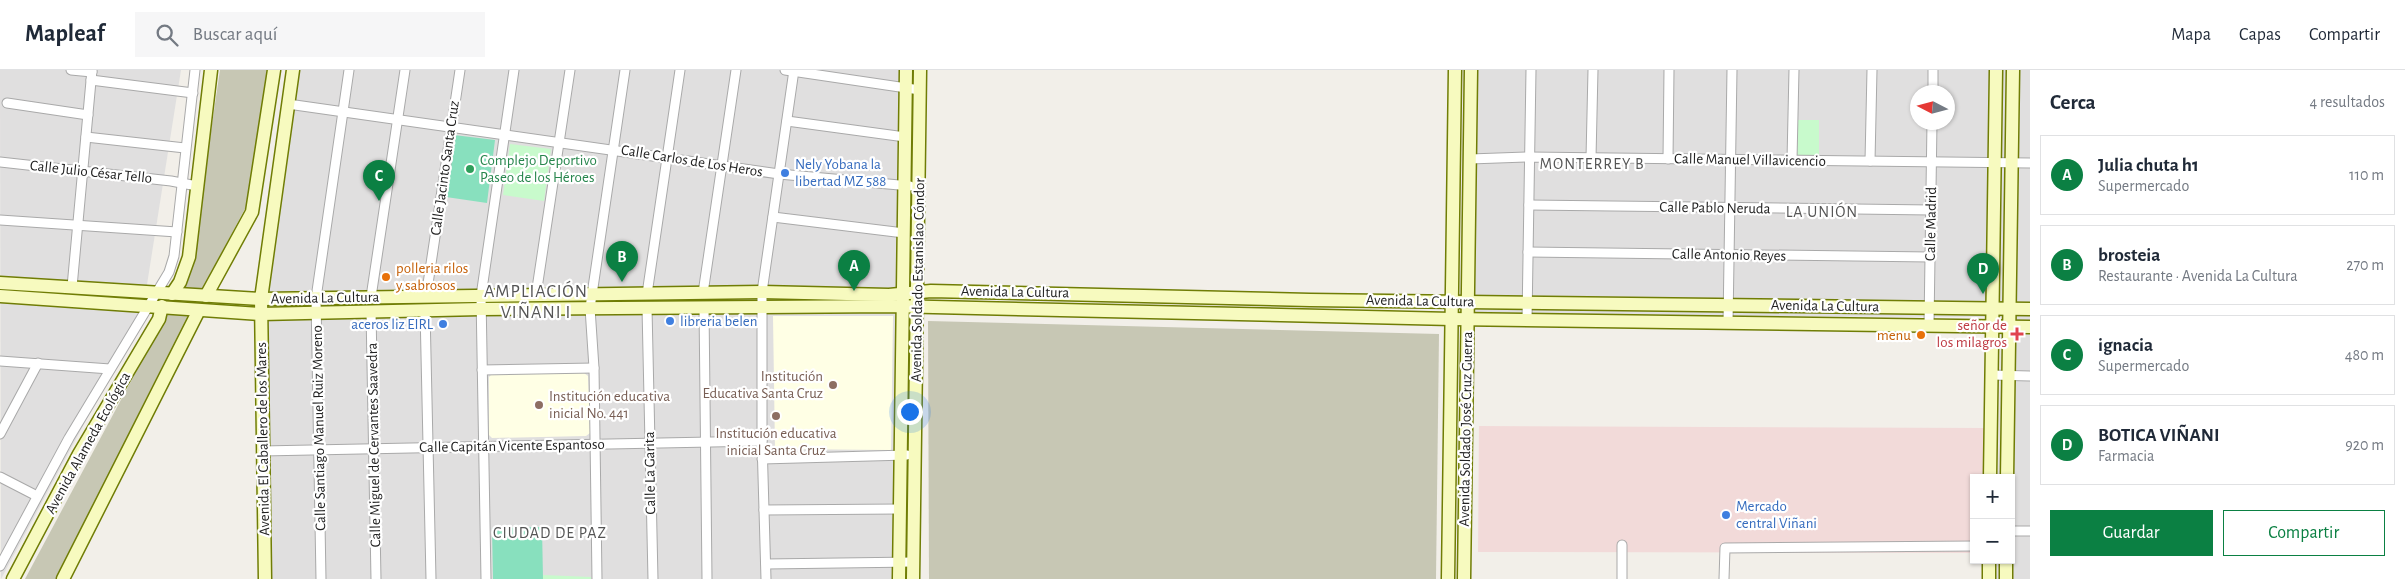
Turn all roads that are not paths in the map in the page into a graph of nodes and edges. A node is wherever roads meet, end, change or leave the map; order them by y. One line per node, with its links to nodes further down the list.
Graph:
1 (71, 70): 28 (street)
2 (195, 70): 33 (street)
3 (211, 70): 65 (main road)
4 (274, 70): 90 (main road)
5 (293, 70): 35 (main road)
6 (349, 70): 36 (street, Calle Santiago Manuel Ruiz Moreno)
7 (405, 70): 38 (street)
8 (460, 70): 40 (street, Calle Jacinto Santa Cruz)
9 (514, 70): 42 (street)
10 (570, 70): 45 (street)
11 (625, 70): 47 (street)
12 (680, 70): 48 (street)
13 (736, 70): 61 (street)
14 (791, 70): 29 (street); 39 (street)
15 (906, 70): 31 (main road, Avenida Soldado Estanislao Cóndor)
16 (920, 70): 32 (main road, Avenida Soldado Estanislao Cóndor)
17 (1455, 70): 97 (main road, Avenida Soldado José Cruz Guerra)
18 (1471, 70): 50 (main road, Avenida Soldado José Cruz Guerra)
19 (1531, 70): 49 (street)
20 (1593, 70): 51 (street)
21 (1669, 70): 52 (street)
22 (1732, 70): 53 (street)
23 (1794, 70): 54 (street)
24 (1872, 70): 55 (street)
25 (1933, 70): 30 (street)
26 (1996, 70): 58 (main road)
27 (2013, 70): 59 (main road)
28 (92, 74): 33 (street); 37 (street)
29 (843, 74): 31 (street)
30 (1932, 85)
31 (906, 88): 32 (street); 44 (main road, Avenida Soldado Estanislao Cóndor)
32 (920, 90): 67 (main road, Avenida Soldado Estanislao Cóndor)
33 (193, 92): 46 (street)
34 (7, 103): 37 (street)
35 (288, 104): 36 (street, Calle Carlos de Los Heros); 94 (main road)
36 (343, 111): 38 (street, Calle Carlos de Los Heros); 95 (street, Calle Santiago Manuel Ruiz Moreno)
37 (88, 115): 43 (street)
38 (398, 118): 40 (street, Calle Carlos de Los Heros); 93 (street)
39 (787, 121): 44 (street); 63 (street)
40 (452, 126): 42 (street, Calle Carlos de Los Heros); 91 (street, Calle Jacinto Santa Cruz)
41 (1932, 130): 57 (street, Calle Madrid)
42 (505, 133): 45 (street, Calle Carlos de Los Heros); 98 (street)
43 (86, 137): 46 (street); 62 (street)
44 (905, 137): 66 (main road, Avenida Soldado Estanislao Cóndor)
45 (559, 141): 47 (street, Calle Carlos de Los Heros); 88 (street)
46 (185, 148): 64 (street)
47 (614, 149): 48 (street, Calle Carlos de Los Heros); 86 (street)
48 (667, 157): 61 (street, Calle Carlos de Los Heros); 87 (street)
49 (1530, 157): 50 (street, Calle Manuel Villavicencio); 51 (street, Calle Manuel Villavicencio); 68 (street)
50 (1470, 158): 99 (main road, Avenida Soldado José Cruz Guerra)
51 (1591, 158): 52 (street, Calle Manuel Villavicencio)
52 (1668, 159): 53 (street, Calle Manuel Villavicencio)
53 (1730, 160): 54 (street, Calle Manuel Villavicencio); 69 (street)
54 (1792, 160): 55 (street, Calle Manuel Villavicencio)
55 (1870, 161): 57 (street, Calle Manuel Villavicencio)
56 (0, 162): 62 (street, Calle Julio César Tello)
57 (1932, 162): 58 (street, Calle Manuel Villavicencio); 70 (street, Calle Madrid)
58 (1995, 163): 59 (street, Calle Manuel Villavicencio); 110 (main road)
59 (2012, 163): 60 (street, Calle Manuel Villavicencio); 111 (main road)
60 (2030, 163)
61 (721, 165): 63 (street, Calle Carlos de Los Heros); 81 (street)
62 (83, 172): 64 (street, Calle Julio César Tello); 73 (street)
63 (779, 174): 66 (street, Calle Carlos de Los Heros); 71 (street)
64 (182, 184): 65 (street, Calle Julio César Tello); 74 (street)
65 (198, 186): 85 (main road)
66 (905, 186): 67 (street, Calle Carlos de Los Heros); 75 (main road, Avenida Soldado Estanislao Cóndor)
67 (919, 186): 83 (main road, Avenida Soldado Estanislao Cóndor)
68 (1529, 205): 69 (street, Calle Pablo Neruda); 76 (street)
69 (1729, 208): 70 (street, Calle Pablo Neruda); 77 (street)
70 (1931, 210): 78 (street, Calle Madrid)
71 (773, 217): 75 (street); 82 (street)
72 (0, 220): 73 (street)
73 (78, 224): 74 (street); 80 (street)
74 (176, 232): 84 (street)
75 (904, 233): 96 (main road, Avenida Soldado Estanislao Cóndor)
76 (1528, 252): 77 (street, Calle Antonio Reyes); 100 (street)
77 (1728, 255): 78 (street, Calle Antonio Reyes); 101 (street)
78 (1930, 257): 107 (street, Calle Madrid)
79 (0, 283): 80 (main road, Avenida La Cultura)
80 (72, 287): 84 (main road, Avenida La Cultura)
81 (702, 292): 82 (main road, Avenida La Cultura); 87 (main road, Avenida La Cultura)
82 (762, 292): 96 (main road, Avenida La Cultura); 105 (street)
83 (917, 292): 92 (main road, Avenida La Cultura); 96 (main road, Avenida La Cultura); 106 (main road, Avenida Soldado Estanislao Cóndor)
84 (157, 293): 85 (main road, Avenida La Cultura); 102 (street)
85 (172, 294): 90 (main road, Avenida La Cultura)
86 (592, 294): 87 (main road, Avenida La Cultura); 88 (main road, Avenida La Cultura); 108 (street)
87 (647, 294)
88 (536, 295): 98 (main road, Avenida La Cultura)
89 (0, 296): 102 (main road, Avenida La Cultura)
90 (206, 296): 94 (main road, Avenida La Cultura)
91 (426, 296): 93 (main road, Avenida La Cultura); 98 (main road, Avenida La Cultura)
92 (1186, 296): 97 (main road, Avenida La Cultura); 117 (main road)
93 (372, 297): 95 (main road, Avenida La Cultura)
94 (261, 298): 95 (main road, Avenida La Cultura); 118 (main road, Avenida El Caballero de los Mares)
95 (316, 298): 116 (street, Calle Santiago Manuel Ruiz Moreno)
96 (903, 300): 105 (main road, Avenida La Cultura); 106 (main road, Avenida La Cultura); 145 (main road, Avenida Soldado Estanislao Cóndor)
97 (1452, 301): 99 (main road, Avenida La Cultura); 119 (main road, Avenida Soldado José Cruz Guerra)
98 (481, 302): 108 (main road, Avenida La Cultura); 114 (main road, Avenida La Cultura); 131 (street)
99 (1468, 302): 100 (main road, Avenida La Cultura); 120 (main road, Avenida Soldado José Cruz Guerra)
100 (1527, 302): 101 (main road, Avenida La Cultura); 121 (street)
101 (1727, 305): 107 (main road, Avenida La Cultura); 122 (street)
102 (149, 306): 103 (main road, Avenida La Cultura); 130 (street)
103 (162, 306): 113 (main road, Avenida La Cultura); 164 (main road, Avenida Alameda Ecológica)
104 (704, 307): 105 (main road, Avenida La Cultura); 109 (main road, Avenida La Cultura); 137 (street)
105 (762, 307): 136 (street)
106 (917, 307): 117 (main road, Avenida La Cultura); 146 (main road, Avenida Soldado Estanislao Cóndor)
107 (1930, 307): 110 (main road, Avenida La Cultura); 123 (street, Calle Madrid)
108 (590, 308): 109 (main road, Avenida La Cultura); 129 (street)
109 (647, 308): 138 (street, Calle La Garita)
110 (1993, 308): 111 (main road, Avenida La Cultura); 124 (main road)
111 (2010, 308): 112 (main road, Avenida La Cultura); 125 (main road)
112 (2030, 309)
113 (199, 310): 118 (main road, Avenida La Cultura); 165 (main road)
114 (425, 310): 115 (main road, Avenida La Cultura); 142 (street)
115 (371, 311): 116 (main road, Avenida La Cultura); 141 (street, Calle Miguel de Cervantes Saavedra)
116 (317, 312): 118 (main road, Avenida La Cultura); 143 (street, Calle Santiago Manuel Ruiz Moreno)
117 (1186, 313): 119 (main road, Avenida La Cultura)
118 (261, 314): 144 (main road, Avenida El Caballero de los Mares)
119 (1452, 319): 120 (main road, Avenida La Cultura); 177 (main road, Avenida Soldado José Cruz Guerra)
120 (1467, 320): 121 (main road, Avenida La Cultura); 178 (main road, Avenida Soldado José Cruz Guerra)
121 (1527, 320): 122 (main road, Avenida La Cultura)
122 (1728, 323): 123 (main road, Avenida La Cultura)
123 (1929, 325): 124 (main road, Avenida La Cultura)
124 (1993, 326): 125 (main road, Avenida La Cultura); 132 (main road)
125 (2010, 326): 126 (main road, Avenida La Cultura); 133 (main road)
126 (2030, 327)
127 (0, 361): 128 (street)
128 (38, 364): 130 (street); 135 (street)
129 (594, 368): 131 (street); 139 (street)
130 (110, 369): 151 (street)
131 (482, 370): 140 (street)
132 (1992, 376): 133 (street); 148 (main road)
133 (2009, 376): 134 (street); 149 (main road)
134 (2030, 376)
135 (0, 434)
136 (762, 441): 137 (street, Calle Capitán Vicente Espantoso); 147 (street)
137 (705, 442): 138 (street, Calle Capitán Vicente Espantoso); 173 (street)
138 (650, 443): 139 (street, Calle Capitán Vicente Espantoso); 172 (street, Calle La Garita)
139 (595, 444): 140 (street, Calle Capitán Vicente Espantoso); 171 (street)
140 (483, 447): 142 (street, Calle Capitán Vicente Espantoso); 170 (street)
141 (374, 448): 142 (street, Calle Capitán Vicente Espantoso); 143 (street, Calle Capitán Vicente Espantoso); 168 (street, Calle Miguel de Cervantes Saavedra)
142 (428, 448): 169 (street)
143 (319, 449): 144 (street, Calle Capitán Vicente Espantoso); 167 (street, Calle Santiago Manuel Ruiz Moreno)
144 (262, 451): 166 (main road, Avenida El Caballero de los Mares)
145 (901, 454): 146 (street); 147 (street); 152 (main road, Avenida Soldado Estanislao Cóndor)
146 (915, 455): 159 (main road, Avenida Soldado Estanislao Cóndor)
147 (762, 459): 153 (street)
148 (1990, 474)
149 (2007, 474)
150 (0, 477): 151 (street)
151 (37, 496): 163 (street)
152 (900, 509): 153 (street); 158 (main road, Avenida Soldado Estanislao Cóndor)
153 (764, 510): 160 (street)
154 (2015, 531): 155 (street)
155 (2030, 531)
156 (1622, 545): 179 (street)
157 (1970, 546): 180 (street)
158 (899, 562): 159 (street); 160 (street); 175 (main road, Avenida Soldado Estanislao Cóndor)
159 (914, 562): 176 (main road, Avenida Soldado Estanislao Cóndor)
160 (766, 564): 174 (street)
161 (1989, 564): 181 (main road)
162 (2006, 564): 182 (main road)
163 (0, 566)
164 (13, 579)
165 (63, 579)
166 (265, 579)
167 (321, 579)
168 (376, 579)
169 (431, 579)
170 (486, 579)
171 (596, 579)
172 (653, 579)
173 (707, 579)
174 (766, 579)
175 (899, 579)
176 (913, 579)
177 (1448, 579)
178 (1464, 579)
179 (1622, 579)
180 (1724, 579)
181 (1989, 579)
182 (2006, 579)

